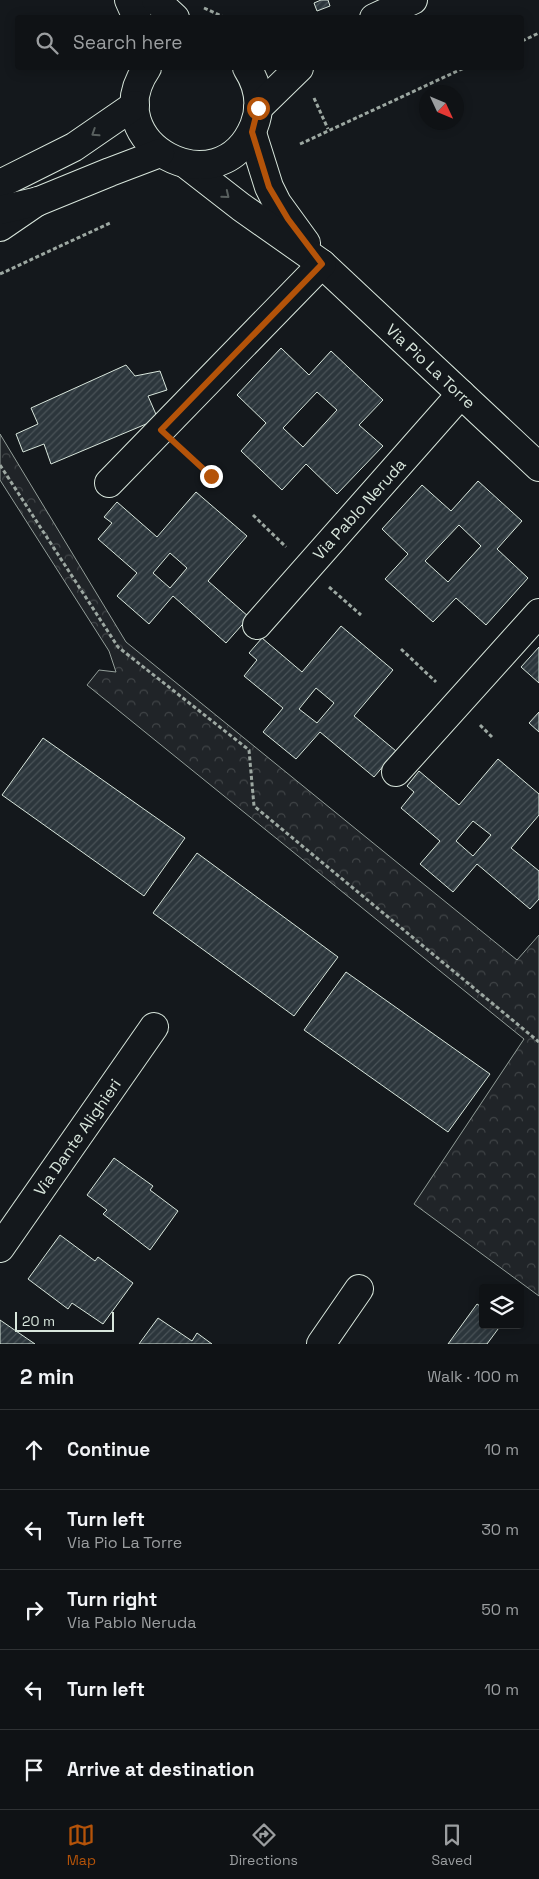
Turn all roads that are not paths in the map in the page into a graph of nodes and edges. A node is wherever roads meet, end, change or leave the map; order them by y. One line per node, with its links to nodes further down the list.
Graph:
1 (129, 0): 4 (street)
2 (156, 0): 5 (street)
3 (413, 0): 6 (street)
4 (136, 15)
5 (173, 15)
6 (380, 15)
7 (248, 70): 10 (street, Via Pio La Torre)
8 (297, 70): 10 (street)
9 (141, 80): 11 (street); 13 (street, one-way to 13)
10 (255, 120): 12 (street); 17 (street, Via Pio La Torre)
11 (160, 153): 12 (street); 14 (street)
12 (187, 165): 17 (street, Via Pio La Torre, one-way to 17)
13 (0, 184)
14 (39, 201): 15 (street); 16 (street)
15 (0, 210)
16 (0, 227)
17 (322, 264): 18 (street, Via Pio La Torre); 20 (street)
18 (461, 394): 19 (street, Via Pio La Torre); 22 (street, Via Pablo Neruda)
19 (539, 467)
20 (109, 483)
21 (539, 613): 23 (street)
22 (257, 625)
23 (396, 772)
24 (154, 1027): 25 (street, Via Dante Alighieri)
25 (0, 1248)
26 (359, 1289): 27 (street)
27 (321, 1344)

